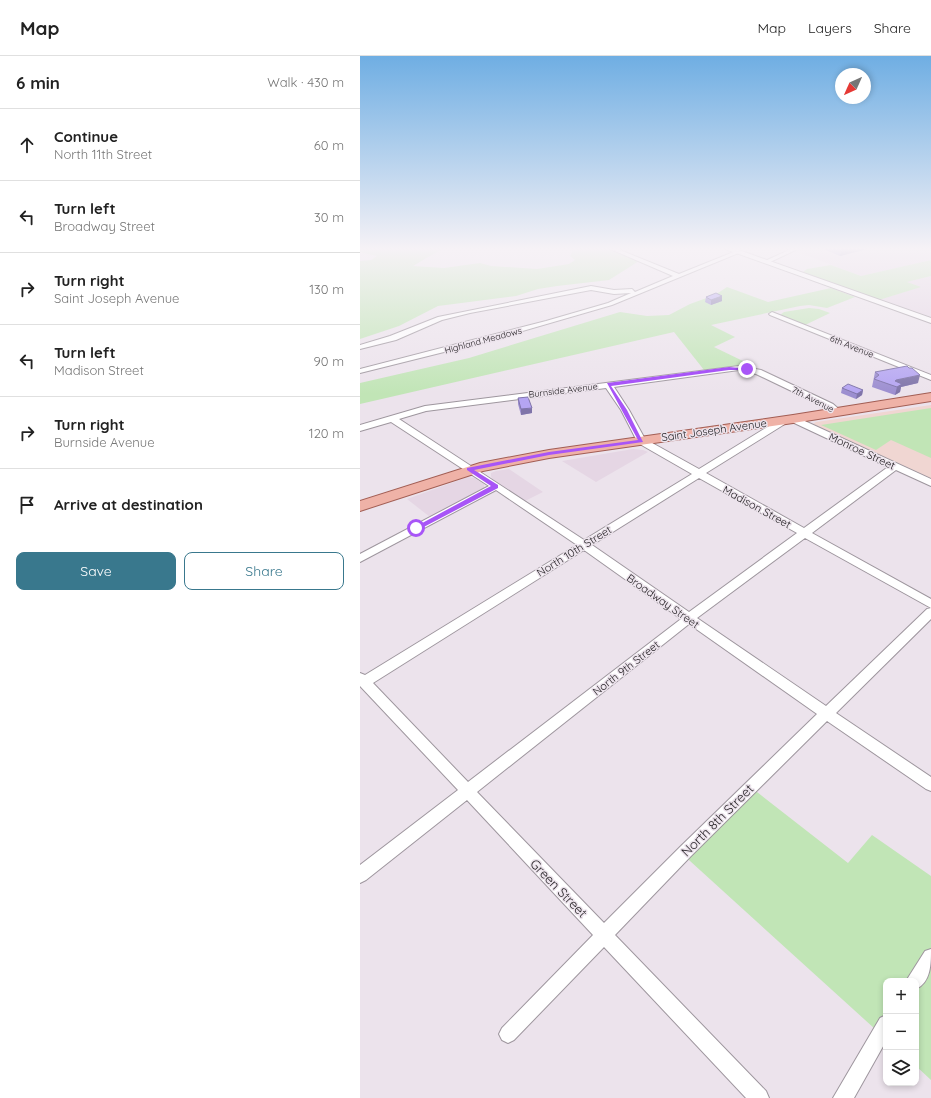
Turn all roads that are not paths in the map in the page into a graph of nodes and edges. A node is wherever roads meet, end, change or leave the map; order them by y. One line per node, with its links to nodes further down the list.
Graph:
1 (544, 297): 6 (street)
2 (626, 297): 7 (street, Highland Meadows)
3 (862, 297): 5 (street)
4 (772, 314): 8 (street, 6th Avenue)
5 (931, 321)
6 (360, 347)
7 (360, 371)
8 (931, 378)
9 (608, 384): 10 (street, Burnside Avenue); 13 (street, Burnside Avenue); 16 (street)
10 (788, 386): 12 (street, 7th Avenue)
11 (931, 397): 12 (main road, Saint Joseph Avenue)
12 (838, 412): 14 (main road, Saint Joseph Avenue)
13 (393, 419): 15 (street, Burnside Avenue); 18 (street, Broadway Street)
14 (789, 419): 16 (main road, Saint Joseph Avenue); 17 (street, Monroe Street); 19 (street, North 10th Street)
15 (360, 428)
16 (641, 441): 18 (main road, Saint Joseph Avenue); 19 (street, Madison Street)
17 (896, 466): 20 (street, Monroe Street); 23 (street, North 9th Street)
18 (469, 469): 21 (street, Broadway Street); 22 (main road, Saint Joseph Avenue)
19 (698, 474): 23 (street, Madison Street); 24 (street, North 10th Street)
20 (931, 482)
21 (496, 487): 24 (street, Broadway Street); 25 (street)
22 (360, 506)
23 (805, 534): 26 (street, Madison Street); 28 (street, North 9th Street)
24 (584, 545): 28 (street, Broadway Street); 29 (street, North 10th Street)
25 (360, 558)
26 (931, 604)
27 (931, 612): 30 (street, North 8th Street)
28 (688, 619): 30 (street, Broadway Street); 32 (street, North 9th Street)
29 (362, 680): 32 (street, Green Street)
30 (826, 714): 31 (street, Broadway Street); 34 (street, North 8th Street)
31 (931, 785)
32 (468, 792): 33 (street, North 9th Street); 34 (street, Green Street)
33 (360, 875)
34 (604, 935): 38 (street, North 8th Street); 39 (street, Green Street)
35 (931, 957): 36 (street)
36 (917, 978)
37 (883, 1029): 40 (street)
38 (508, 1034)
39 (759, 1098)
40 (843, 1098)

